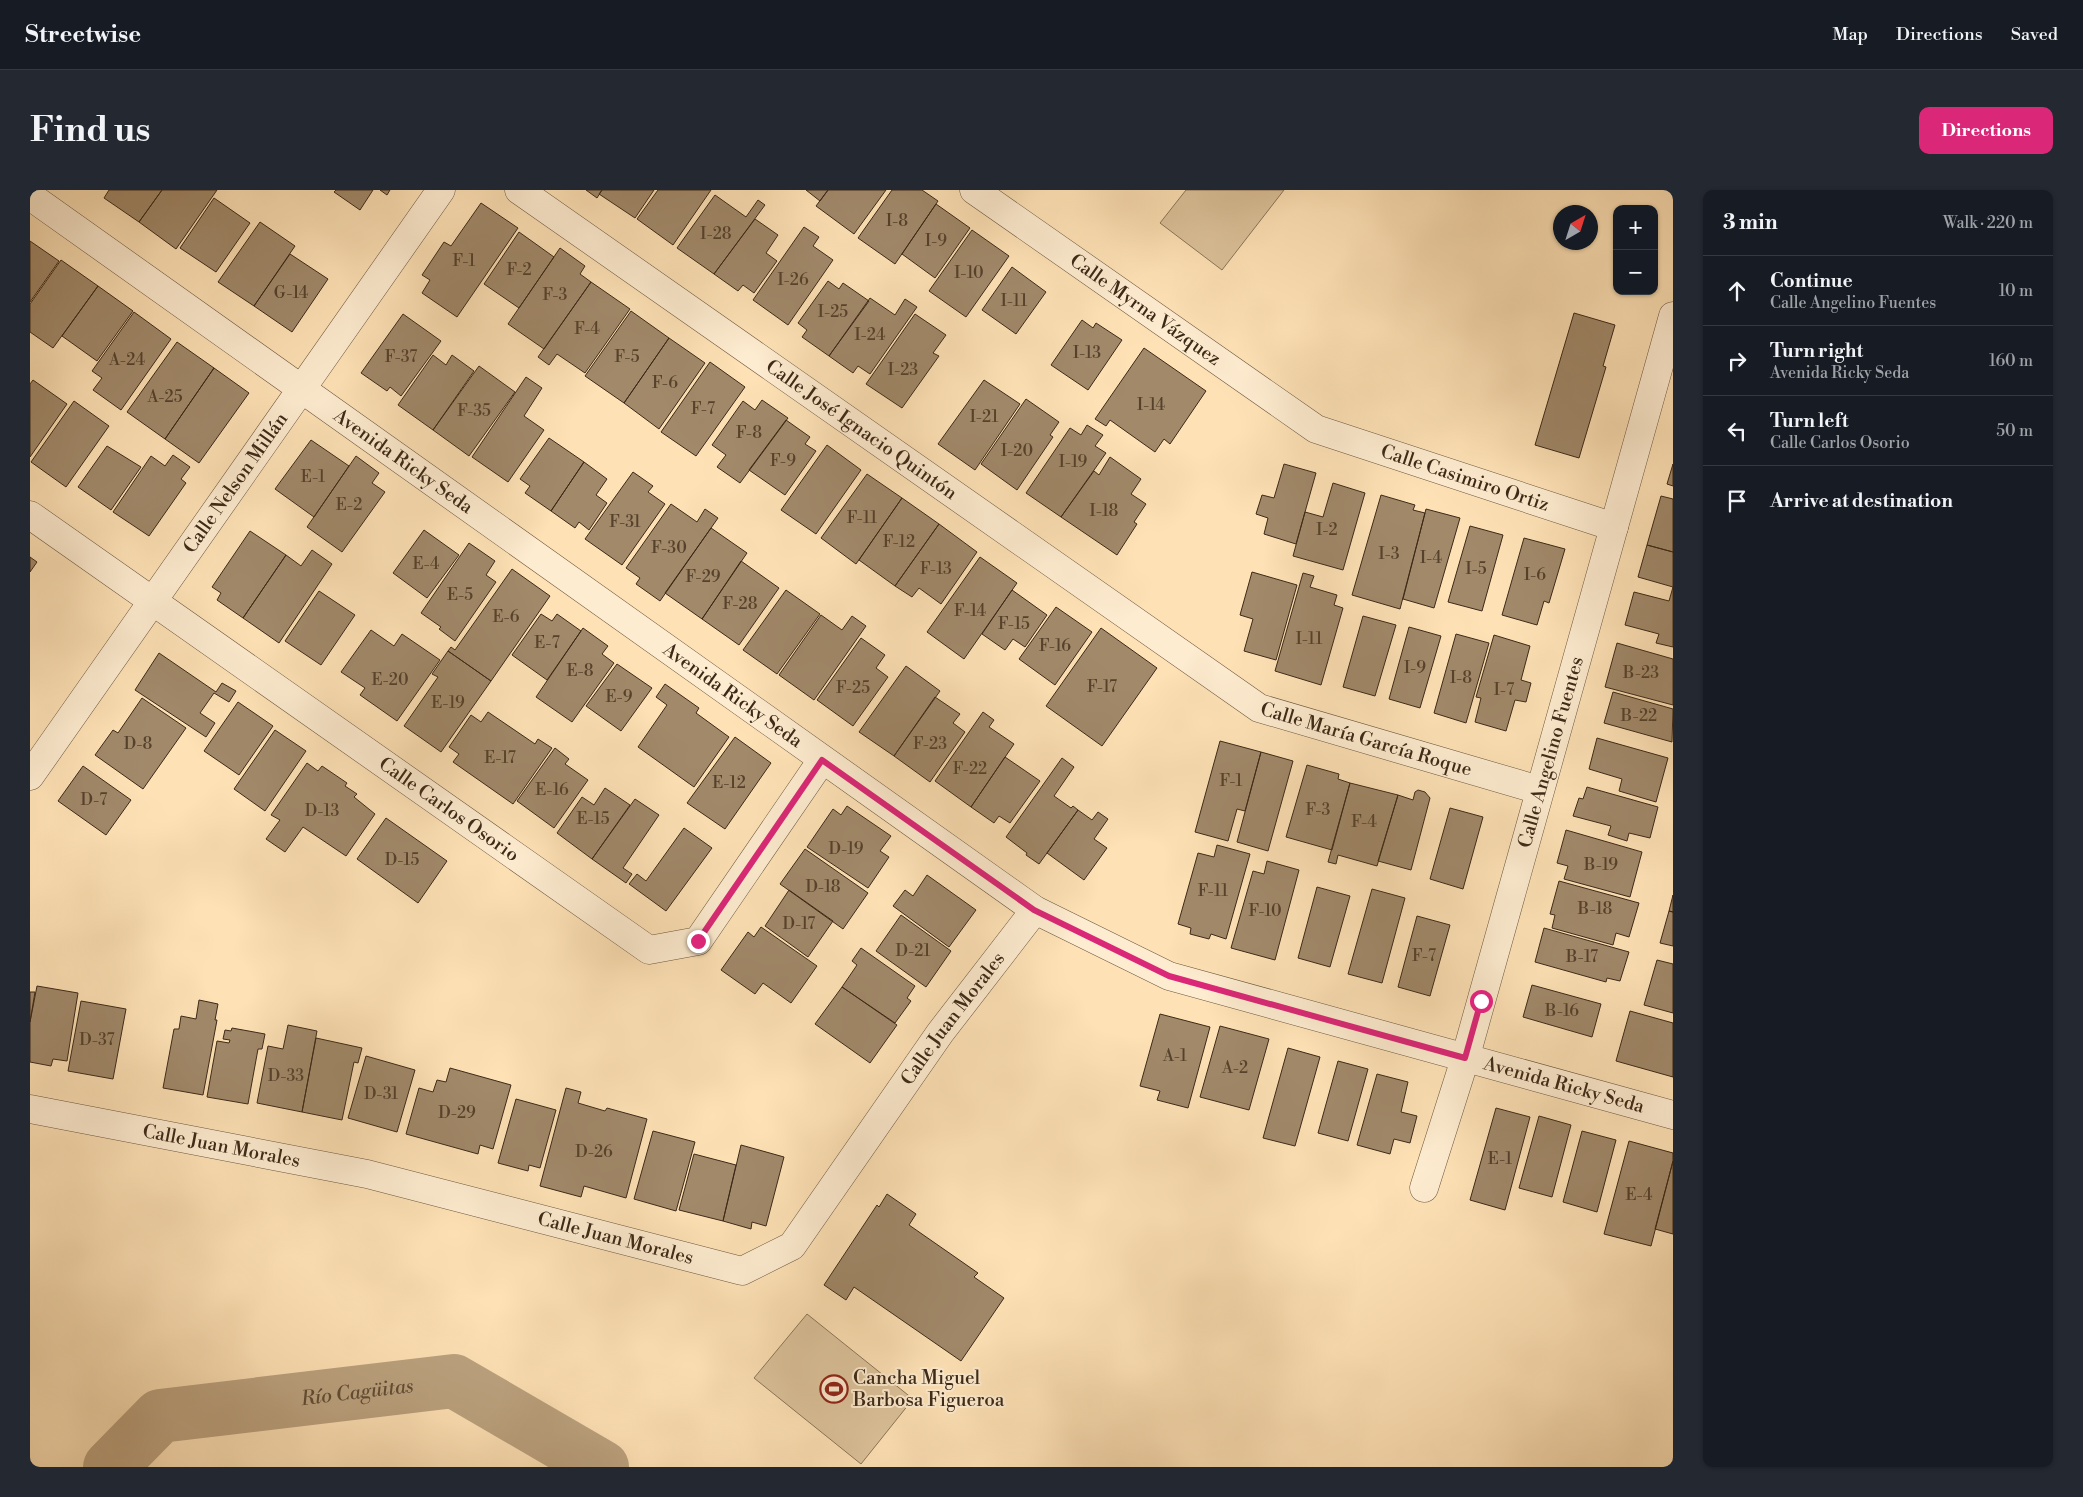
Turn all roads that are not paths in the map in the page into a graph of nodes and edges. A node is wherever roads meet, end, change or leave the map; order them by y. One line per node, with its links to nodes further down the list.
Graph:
1 (441, 190): 6 (street, Calle Nelson Millán)
2 (519, 190): 11 (street, Calle José Ignacio Quintón)
3 (974, 190): 7 (street, Calle Myrna Vázquez)
4 (30, 196): 6 (street, Avenida Ricky Seda)
5 (1673, 316): 9 (street, Calle Angelino Fuentes)
6 (302, 388): 10 (street, Calle Nelson Millán); 12 (street, Avenida Ricky Seda)
7 (1316, 429): 9 (street, Calle Casimiro Ortiz)
8 (30, 514): 10 (street, Calle Carlos Osorio)
9 (1614, 527): 14 (street, Calle Angelino Fuentes)
10 (153, 601): 12 (street, Calle Carlos Osorio); 13 (street, Calle Nelson Millán)
11 (1204, 669): 14 (street, Calle María García Roque)
12 (822, 760): 15 (street, Avenida Ricky Seda)
13 (30, 776)
14 (1539, 790): 16 (street, Calle Angelino Fuentes)
15 (1034, 910): 16 (street, Avenida Ricky Seda); 17 (street, Calle Juan Morales)
16 (1465, 1058): 18 (street, Avenida Ricky Seda); 19 (street, Calle Angelino Fuentes)
17 (30, 1108)
18 (1673, 1115)
19 (1424, 1188)

